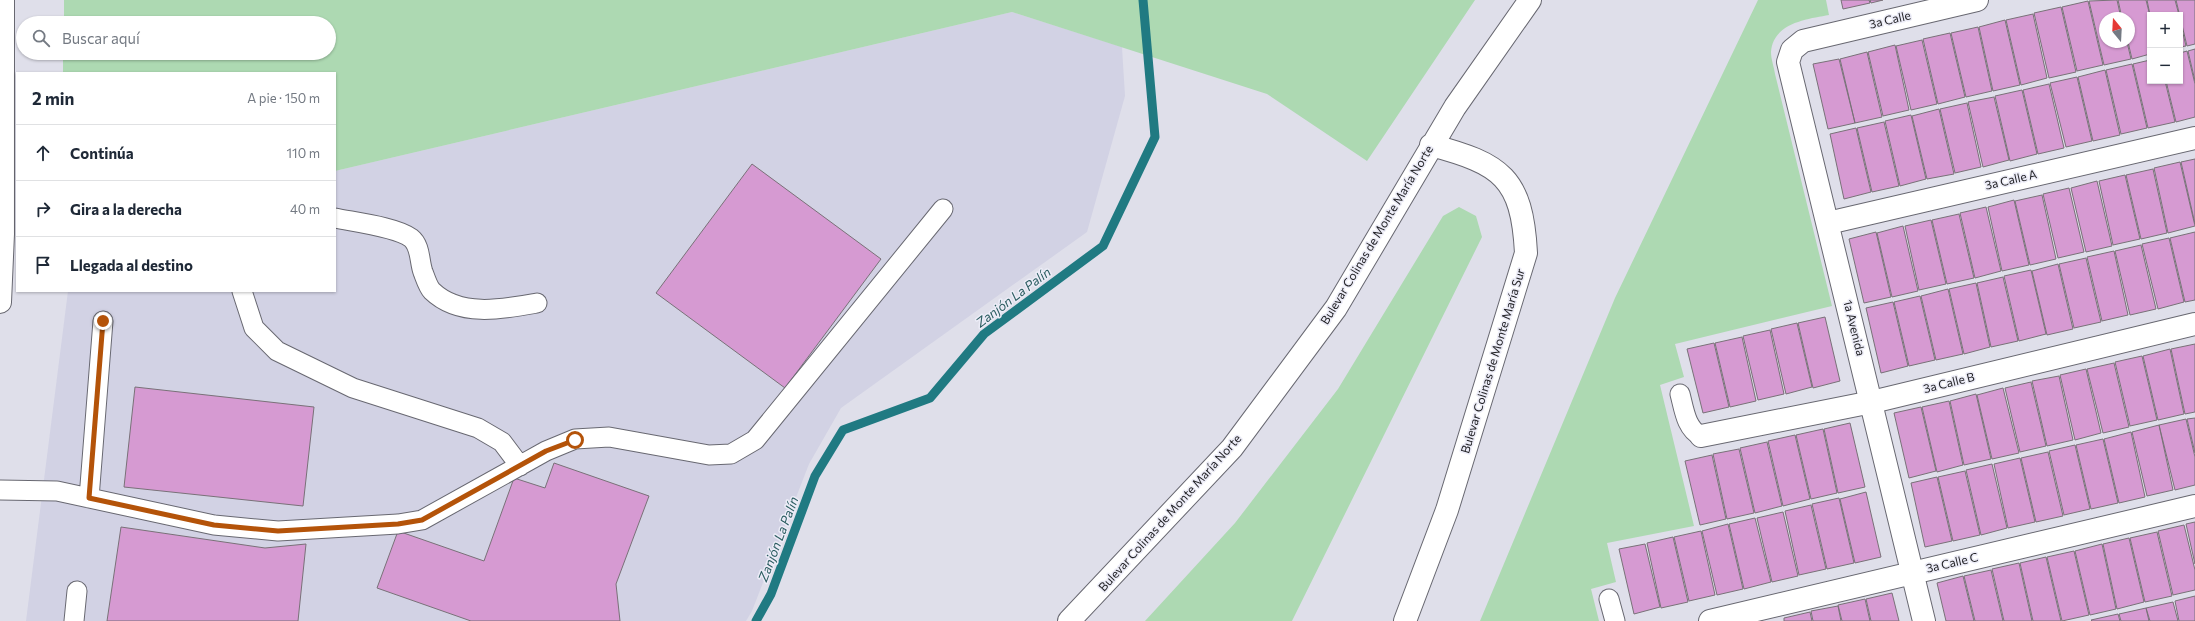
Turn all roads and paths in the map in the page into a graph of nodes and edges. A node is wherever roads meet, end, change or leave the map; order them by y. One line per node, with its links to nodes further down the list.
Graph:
1 (3, 0): 11 (main road)
2 (1530, 0): 6 (main road, Bulevar Colinas de Monte María Norte)
3 (1977, 0): 4 (main road, 3a Calle)
4 (1803, 41): 9 (main road, 1a Avenida)
5 (2195, 138): 9 (main road, 3a Calle A)
6 (1431, 145): 26 (main road, Bulevar Colinas de Monte María Norte); 27 (main road, Bulevar Colinas de Monte María Sur)
7 (943, 209): 18 (lane)
8 (336, 218): 12 (lane)
9 (1828, 223): 16 (main road, 1a Avenida)
10 (242, 292): 18 (lane)
11 (0, 302)
12 (537, 303)
13 (103, 321): 20 (lane)
14 (2195, 324): 16 (main road, 3a Calle B)
15 (1680, 394): 17 (lane)
16 (1872, 402): 17 (main road, 3a Calle B); 22 (main road, 1a Avenida)
17 (1701, 436)
18 (520, 466): 20 (lane)
19 (0, 490): 20 (lane)
20 (89, 498)
21 (2195, 506): 22 (main road, 3a Calle C)
22 (1913, 572): 29 (main road, 3a Calle C); 30 (main road, 1a Avenida)
23 (77, 591): 25 (lane)
24 (1609, 599): 28 (lane)
25 (74, 621)
26 (1069, 621)
27 (1405, 621)
28 (1616, 621)
29 (1710, 621)
30 (1924, 621)

